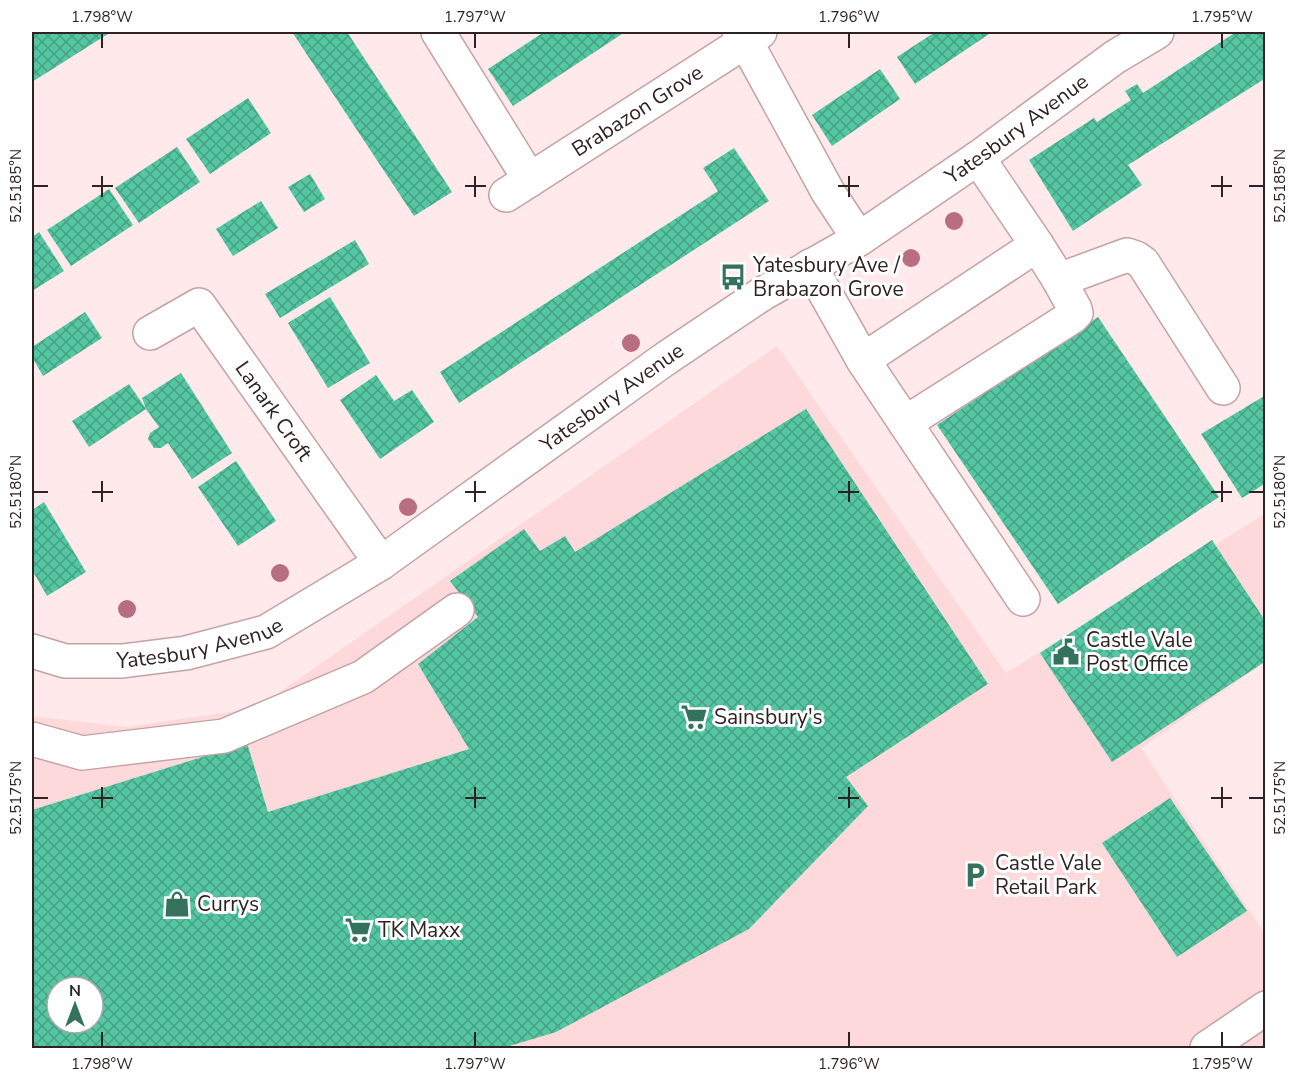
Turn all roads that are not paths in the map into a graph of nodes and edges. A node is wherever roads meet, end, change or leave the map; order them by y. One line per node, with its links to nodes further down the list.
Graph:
1 (438, 32): 3 (street, Brabazon Grove)
2 (1157, 32): 4 (street, Yatesbury Avenue)
3 (748, 35): 5 (street, Brabazon Grove)
4 (978, 159): 5 (street, Yatesbury Avenue); 6 (street)
5 (859, 239): 7 (street, Yatesbury Avenue)
6 (1037, 245): 8 (street); 10 (street)
7 (810, 266): 10 (street); 13 (street, Yatesbury Avenue)
8 (1059, 280): 11 (street); 12 (street)
9 (150, 333): 13 (street, Lanark Croft)
10 (863, 360): 12 (street)
11 (1223, 388)
12 (905, 423): 14 (street)
13 (381, 563): 16 (street, Yatesbury Avenue)
14 (1023, 599)
15 (457, 610): 17 (street)
16 (32, 651)
17 (32, 739)
18 (1266, 1008): 19 (street)
19 (1207, 1048)

